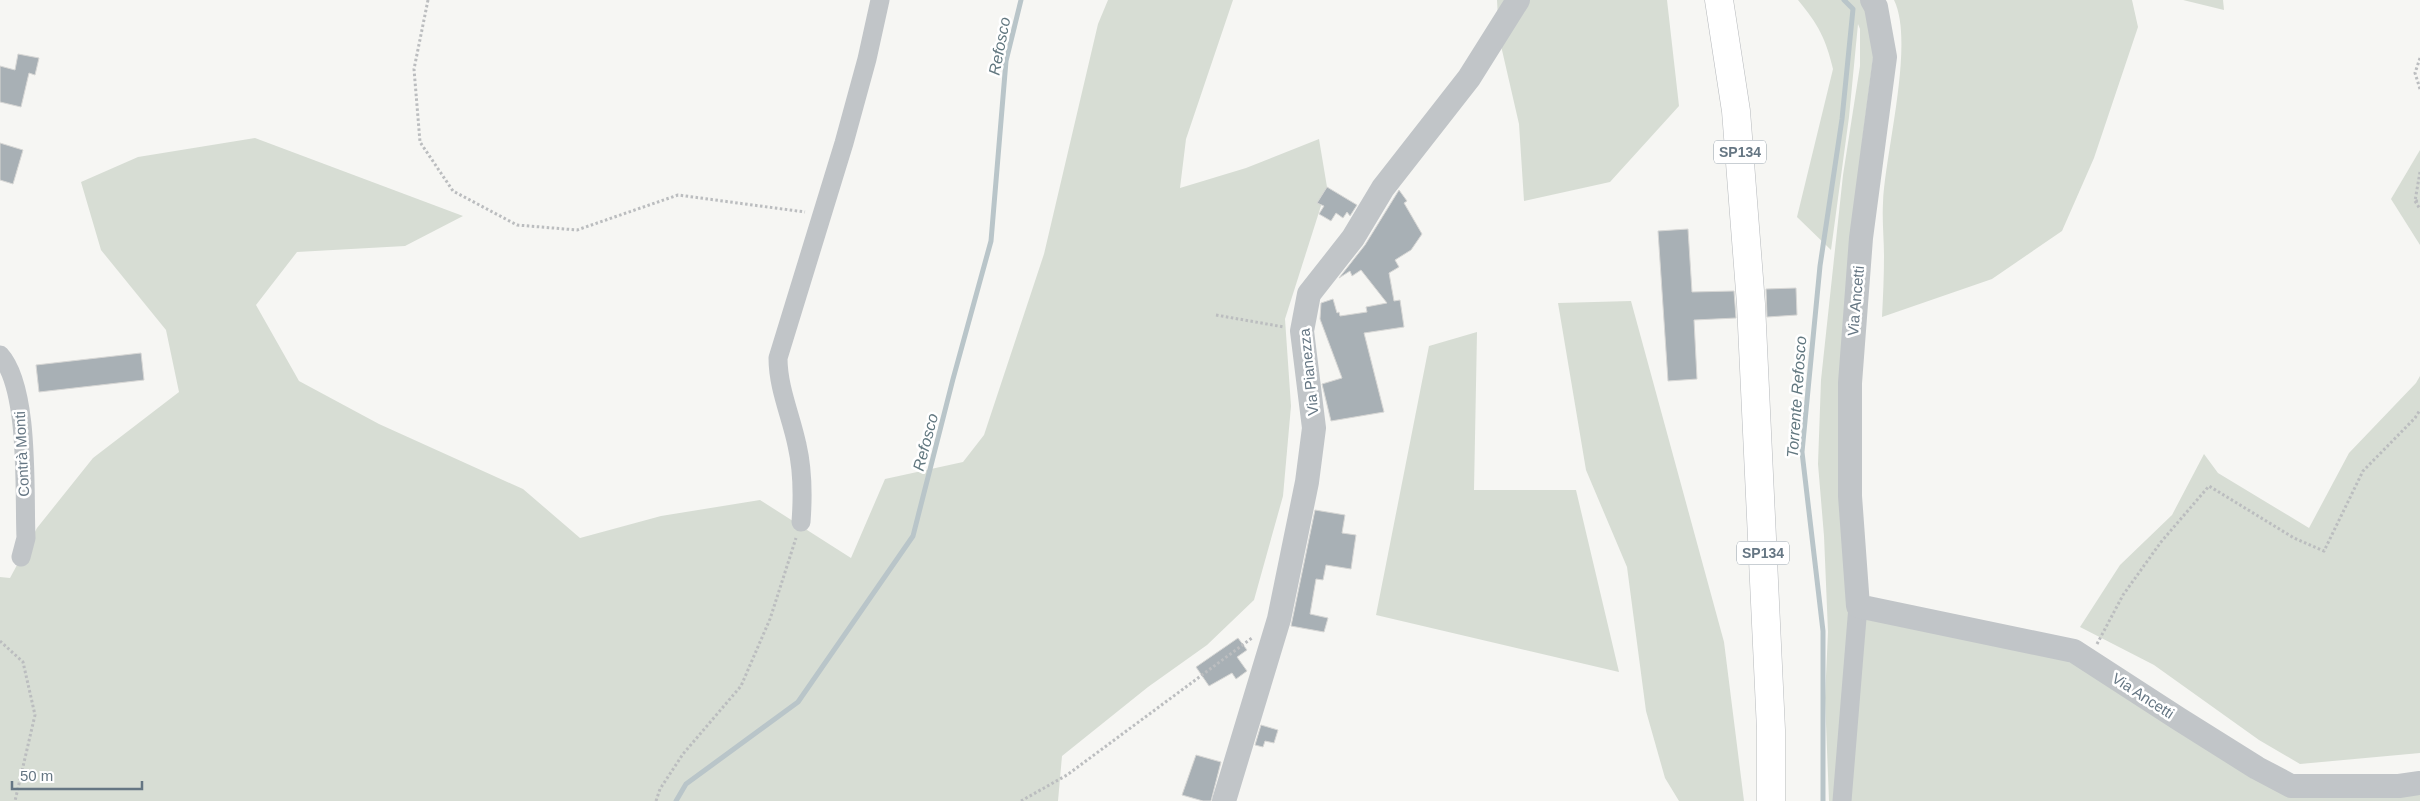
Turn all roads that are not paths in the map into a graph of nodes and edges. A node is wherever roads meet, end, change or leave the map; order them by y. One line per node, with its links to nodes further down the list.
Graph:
1 (880, 0): 6 (street)
2 (1518, 0): 10 (street, Via Pianezza)
3 (1719, 0): 11 (highway, SP134)
4 (1872, 0): 8 (street, Via Ancetti)
5 (0, 354): 7 (street, Contrà Monti)
6 (801, 522)
7 (21, 557)
8 (1858, 606): 9 (street, Via Ancetti); 12 (street, Via Ancetti)
9 (2420, 783)
10 (1224, 801)
11 (1771, 801)
12 (1842, 801)

